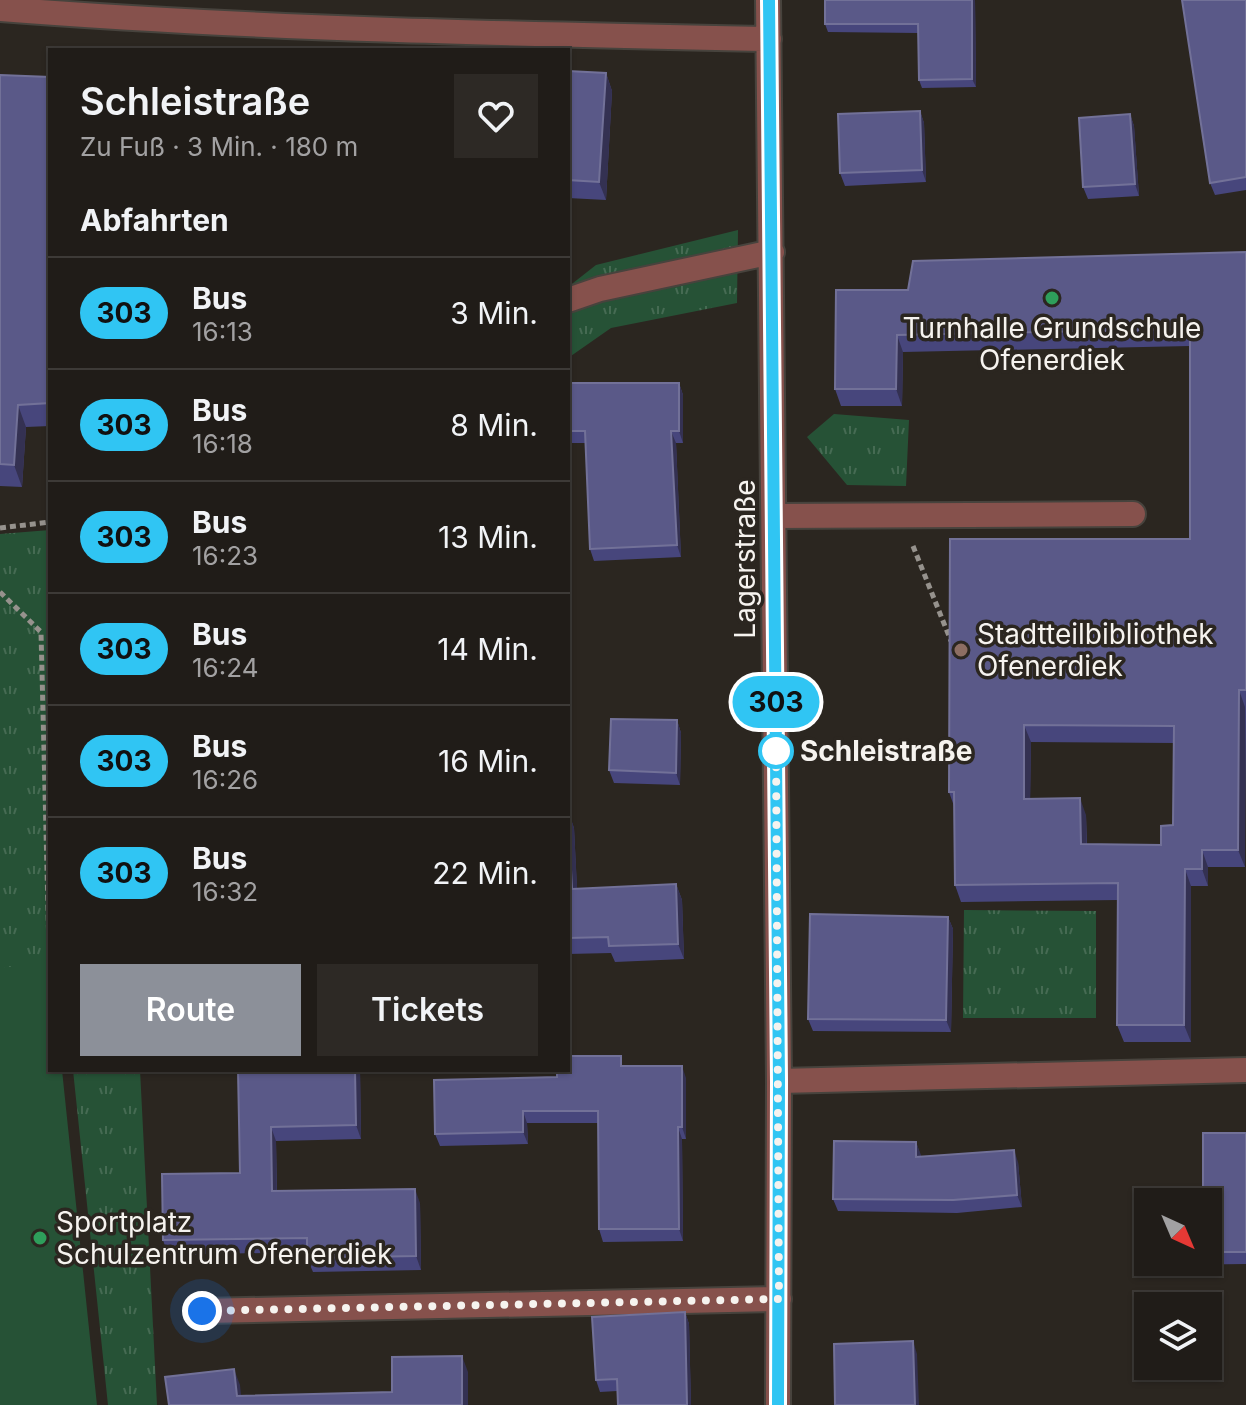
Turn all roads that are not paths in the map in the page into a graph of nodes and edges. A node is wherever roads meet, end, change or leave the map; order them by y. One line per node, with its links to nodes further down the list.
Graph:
1 (768, 0): 3 (street, Lagerstraße)
2 (0, 9): 4 (street)
3 (769, 39): 4 (street); 5 (street, Lagerstraße)
4 (432, 42)
5 (772, 252): 6 (street); 8 (street, Lagerstraße)
6 (570, 299)
7 (1133, 514): 8 (street)
8 (775, 516): 10 (street, Lagerstraße)
9 (1246, 1070): 10 (street)
10 (779, 1081): 11 (street, Lagerstraße)
11 (779, 1299): 12 (street); 13 (street, Lagerstraße)
12 (202, 1311)
13 (778, 1405)

